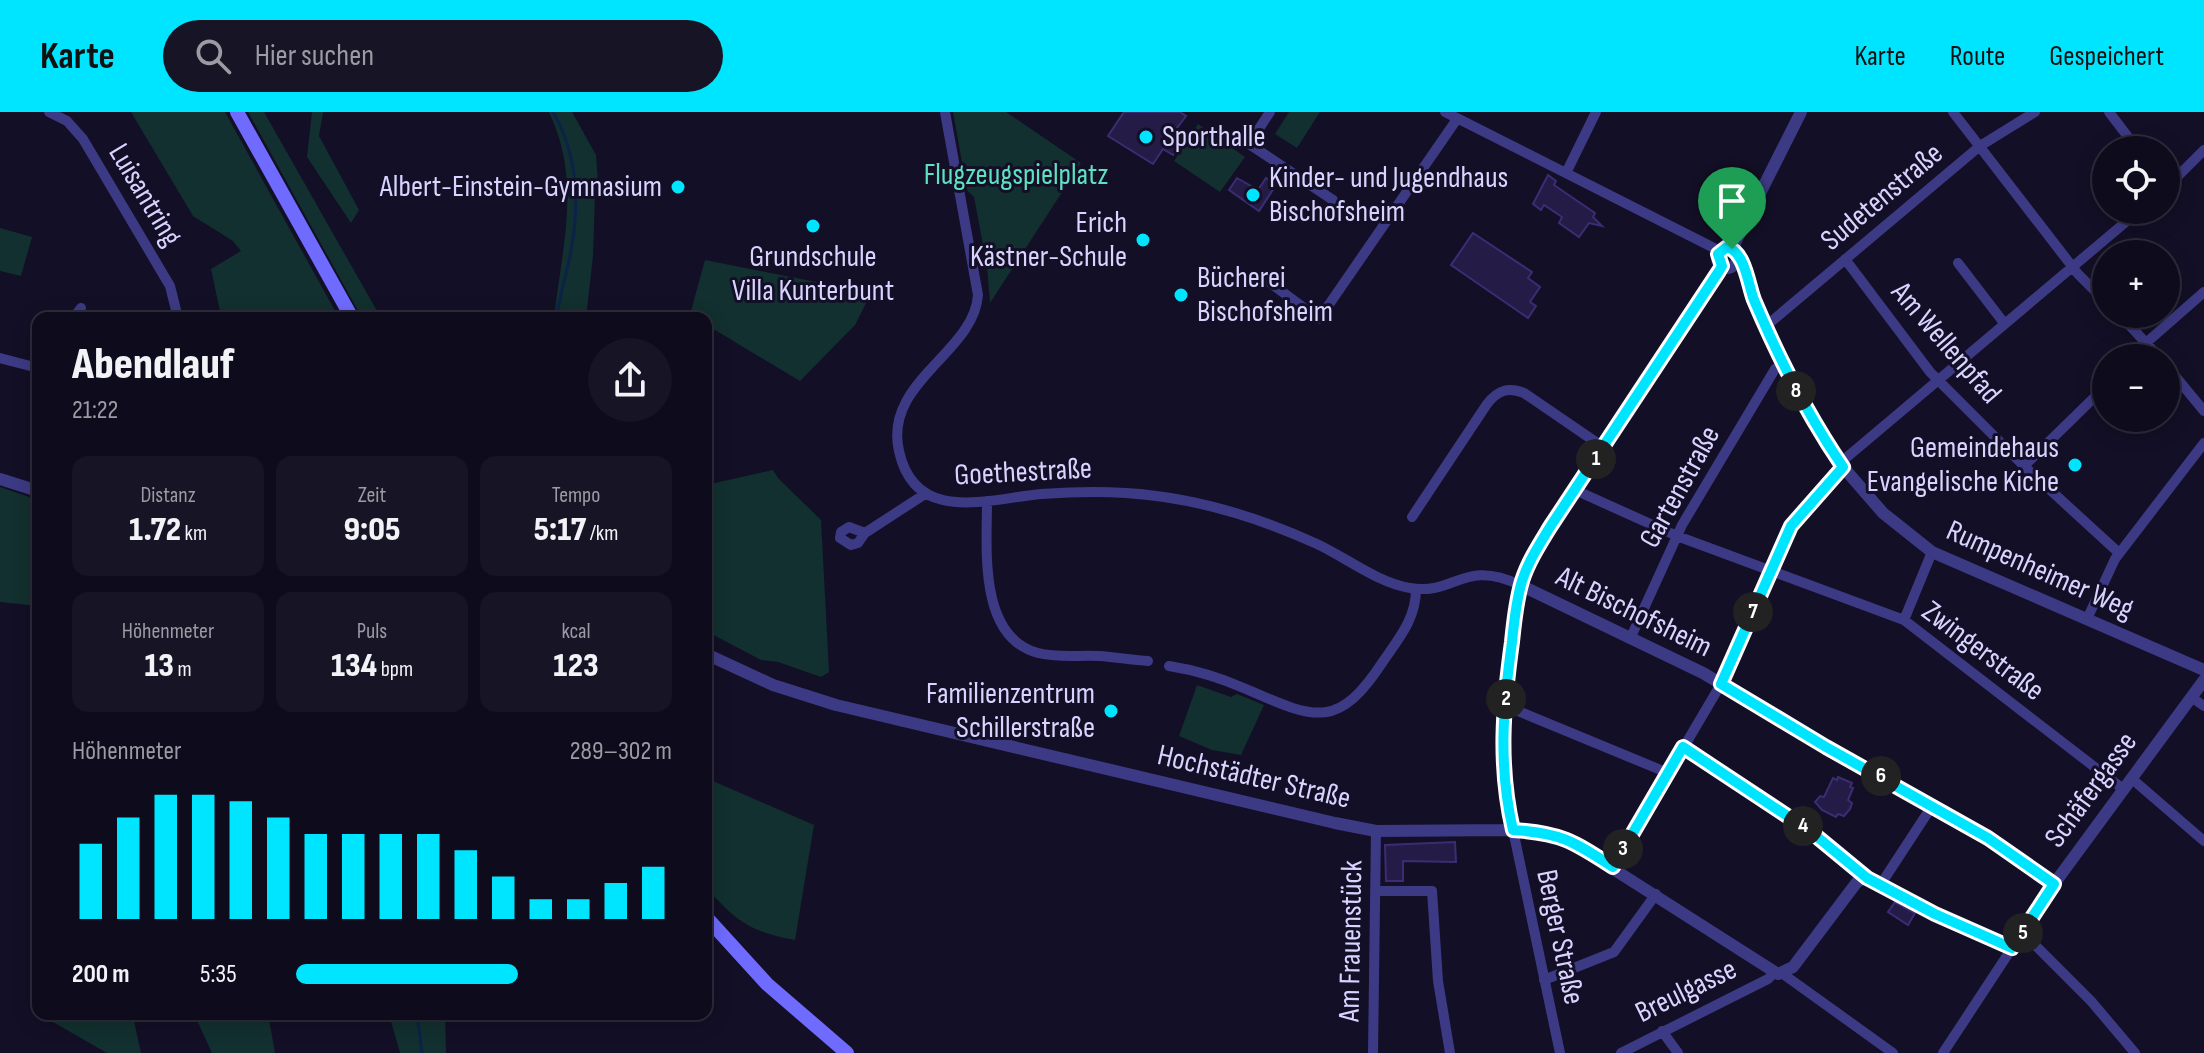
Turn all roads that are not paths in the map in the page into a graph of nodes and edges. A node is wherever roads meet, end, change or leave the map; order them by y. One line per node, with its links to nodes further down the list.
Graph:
1 (49, 112): 28 (street, Luisantring)
2 (237, 112): 29 (main road)
3 (945, 112): 48 (street, Goethestraße)
4 (1270, 112): 17 (street)
5 (1445, 112): 11 (street)
6 (1596, 112): 15 (street)
7 (1801, 112): 19 (street)
8 (1953, 112): 13 (street)
9 (2035, 112): 13 (street, Sudetenstraße)
10 (2109, 112): 12 (street)
11 (1457, 119): 15 (street); 23 (street)
12 (2127, 136)
13 (1980, 146): 20 (street, Sudetenstraße); 22 (street)
14 (2204, 150): 16 (street)
15 (1566, 173): 19 (street)
16 (2180, 173)
17 (1333, 200)
18 (2124, 224): 22 (street)
19 (1728, 258): 31 (street, Rumpenheimer Weg); 42 (street)
20 (1845, 259): 31 (street, Sudetenstraße); 37 (street, Am Wellenpfad)
21 (1958, 263): 30 (street)
22 (2074, 266): 24 (street); 30 (street)
23 (1269, 282)
24 (2092, 286)
25 (2204, 292): 33 (street)
26 (81, 308): 27 (street)
27 (78, 312)
28 (176, 312)
29 (349, 312)
30 (2004, 323): 37 (street)
31 (1766, 326): 35 (street, Rumpenheimer Weg)
32 (2133, 328): 33 (street)
33 (2147, 342)
34 (0, 358): 36 (street)
35 (1783, 365): 43 (street, Rumpenheimer Weg); 52 (street, Gartenstraße)
36 (32, 366)
37 (1939, 380): 43 (street); 44 (street, Am Wellenpfad)
38 (2180, 382): 40 (street)
39 (2092, 400): 44 (street)
40 (2204, 411)
41 (2204, 443): 54 (street)
42 (1603, 447): 47 (street); 50 (street)
43 (1841, 465): 53 (street, Rumpenheimer Weg); 55 (street)
44 (2024, 466): 54 (street, Am Wellenpfad)
45 (0, 479): 46 (street)
46 (32, 489)
47 (1575, 490): 52 (street, Zwingerstraße); 56 (street)
48 (925, 494): 49 (street, Goethestraße); 51 (street)
49 (987, 501): 57 (street, Goethestraße); 62 (street)
50 (1412, 517)
51 (865, 533)
52 (1677, 536): 55 (street, Zwingerstraße); 60 (street, Gartenstraße)
53 (1932, 552): 58 (street, Rumpenheimer Weg); 59 (street)
54 (2119, 553): 58 (street)
55 (1771, 571): 59 (street, Zwingerstraße); 66 (street)
56 (1520, 585): 57 (street); 60 (street, Alt Bischofsheim); 69 (street)
57 (1416, 589): 63 (street)
58 (2087, 619): 64 (street, Rumpenheimer Weg)
59 (1904, 620): 72 (street, Zwingerstraße)
60 (1630, 639): 66 (street, Alt Bischofsheim)
61 (712, 657): 75 (street, Hochstädter Straße)
62 (1148, 661)
63 (1169, 666)
64 (2204, 670)
65 (2204, 680): 67 (street, Schäfergasse)
66 (1721, 684): 70 (street); 73 (street, Alt Bischofsheim)
67 (2191, 697): 68 (street); 72 (street, Schäfergasse)
68 (2204, 706)
69 (1504, 710): 71 (street); 74 (street)
70 (1683, 747): 71 (street); 78 (street)
71 (1668, 773): 77 (street)
72 (2127, 784): 76 (street, Zwingerstraße); 80 (street, Schäfergasse)
73 (1932, 806): 79 (street); 80 (street, Alt Bischofsheim)
74 (1513, 830): 75 (street, Hochstädter Straße); 77 (street, Hochstädter Straße); 87 (street, Berger Straße)
75 (1376, 831): 81 (street, Am Frauenstück)
76 (2204, 841)
77 (1613, 867): 82 (street, Hochstädter Straße)
78 (1862, 880): 79 (street); 86 (street, Breulgasse)
79 (1881, 884): 85 (street)
80 (2054, 884): 84 (street, Schäfergasse)
81 (1377, 891): 90 (street, Am Frauenstück); 91 (street)
82 (1656, 894): 86 (street, Hochstädter Straße); 87 (street)
83 (712, 924): 89 (main road)
84 (2023, 933): 85 (street, Schäfergasse); 97 (street)
85 (2012, 948): 96 (street)
86 (1774, 972): 88 (street, Breulgasse); 95 (street)
87 (1544, 980): 92 (street, Berger Straße)
88 (1662, 1031): 93 (street, Breulgasse); 94 (street)
89 (847, 1053)
90 (1373, 1053)
91 (1450, 1053)
92 (1560, 1053)
93 (1621, 1053)
94 (1678, 1053)
95 (1893, 1053)
96 (1943, 1053)
97 (2135, 1053)

